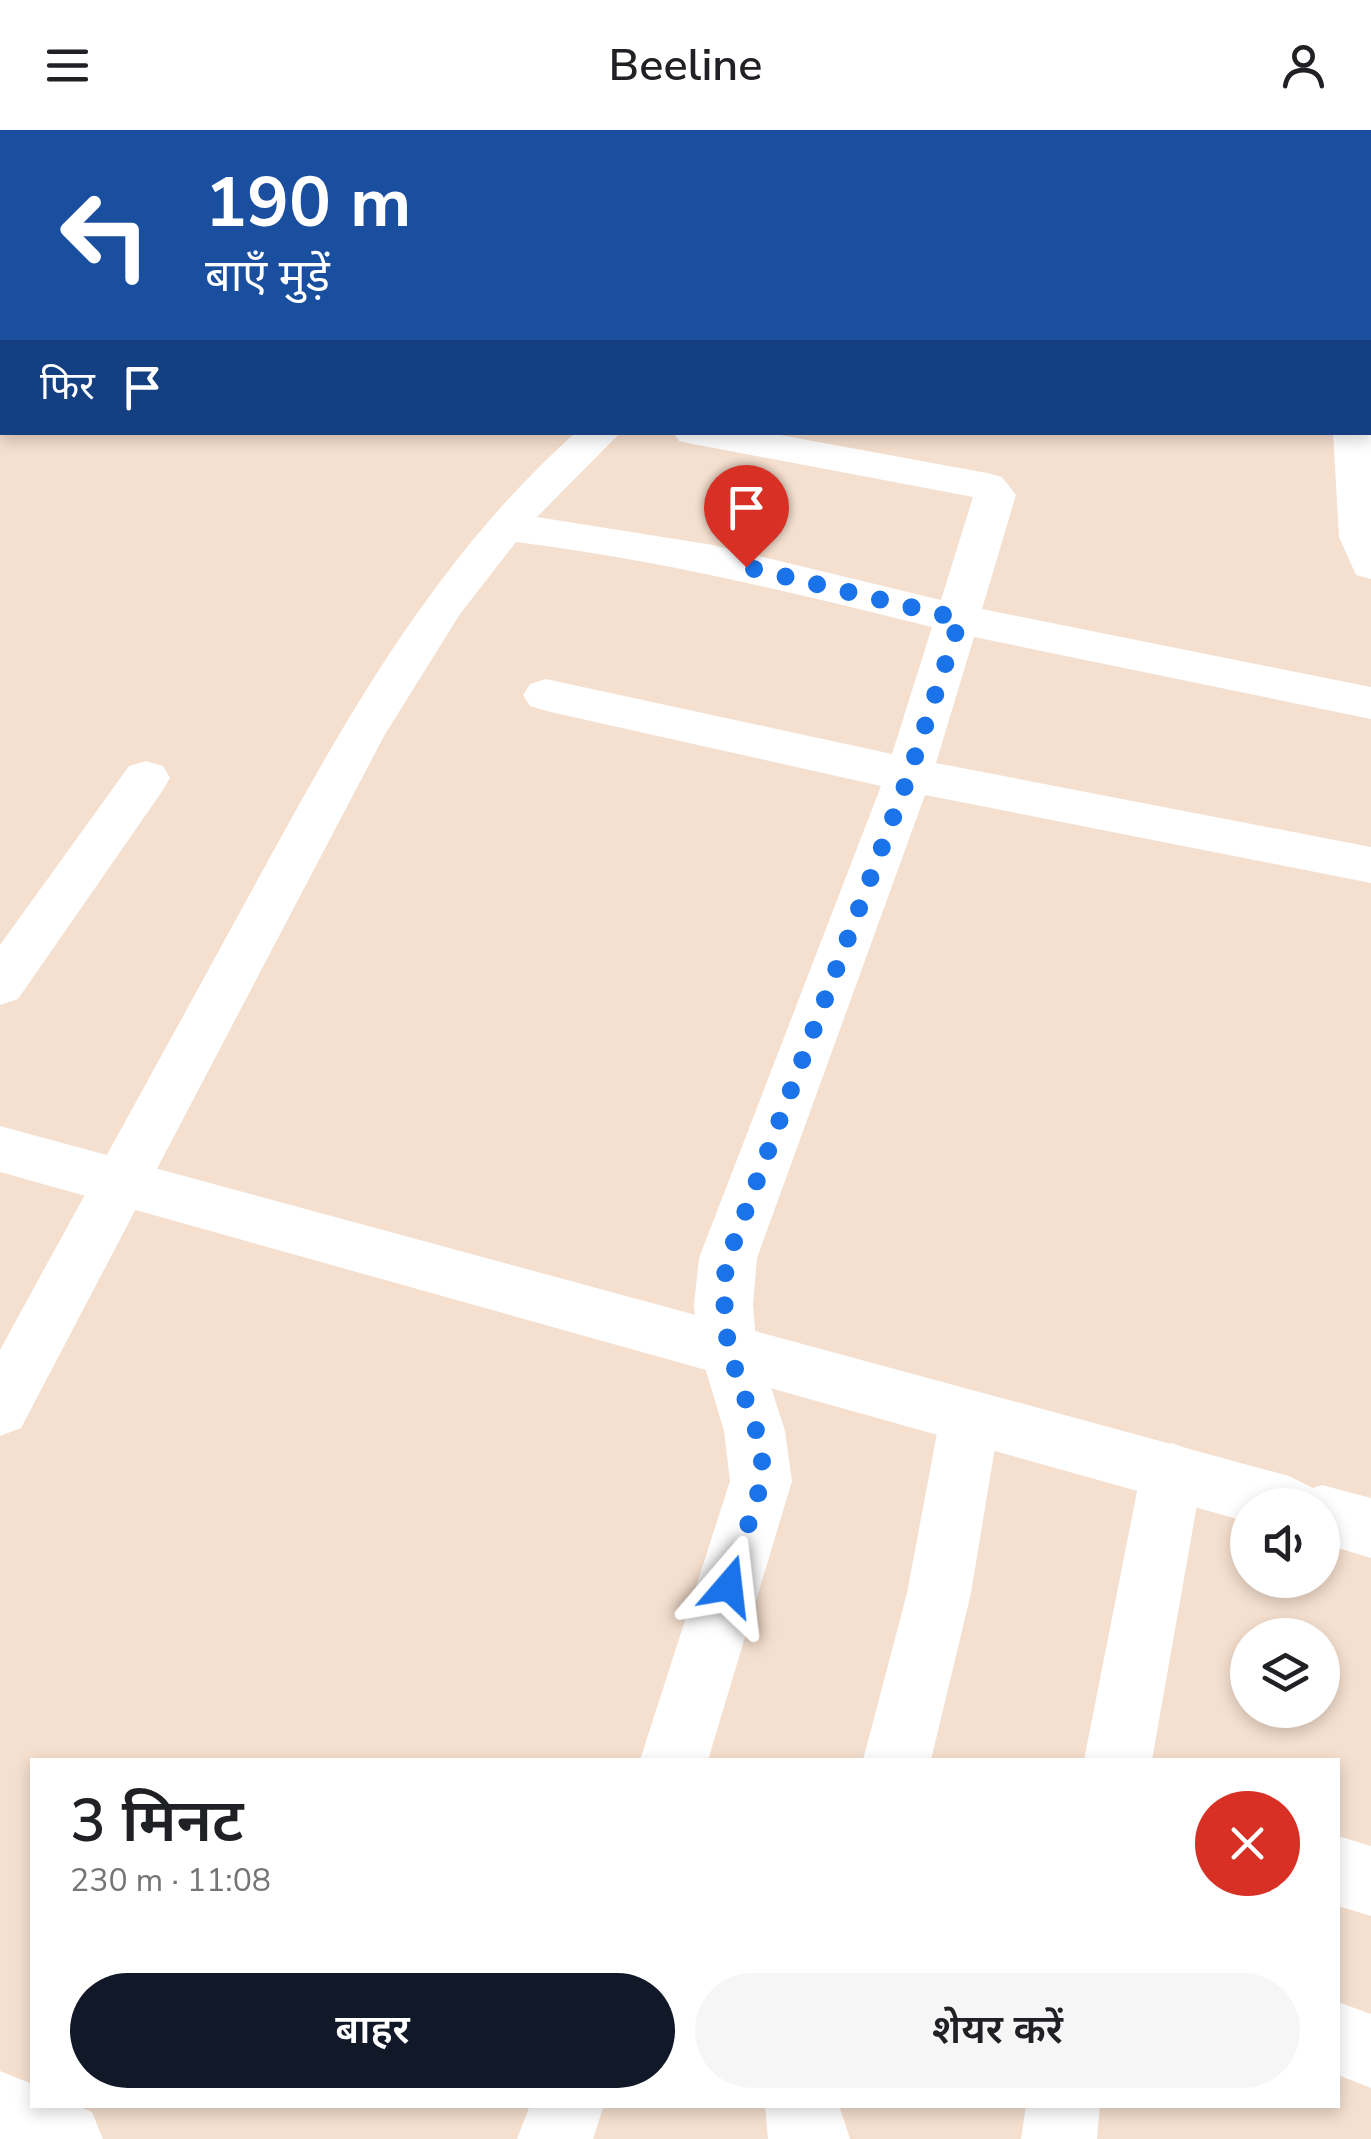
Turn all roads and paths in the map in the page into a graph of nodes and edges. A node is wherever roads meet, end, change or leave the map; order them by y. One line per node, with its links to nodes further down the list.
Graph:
1 (599, 435): 4 (street)
2 (710, 435): 6 (street)
3 (1353, 435): 5 (street)
4 (507, 526): 6 (street); 14 (street)
5 (1371, 565)
6 (960, 619): 8 (street); 9 (street)
7 (546, 695): 9 (street)
8 (1371, 704)
9 (909, 775): 11 (street); 15 (street)
10 (146, 778): 12 (street)
11 (1371, 864)
12 (0, 985)
13 (0, 1148): 14 (street)
14 (122, 1180): 15 (street); 16 (street)
15 (728, 1348): 17 (street); 22 (street)
16 (0, 1410)
17 (970, 1416): 18 (street); 23 (street)
18 (1172, 1472): 19 (street); 24 (street)
19 (1230, 1488)
20 (1340, 1519): 21 (street)
21 (1371, 1528)
22 (675, 1758)
23 (898, 1758)
24 (1118, 1758)
25 (1340, 1872): 26 (street)
26 (1371, 1881)
27 (1340, 2040): 28 (street)
28 (1371, 2051)
29 (0, 2108): 33 (street)
30 (566, 2108): 34 (street)
31 (802, 2108): 35 (street)
32 (1064, 2108): 36 (street)
33 (66, 2139)
34 (555, 2139)
35 (812, 2139)
36 (1059, 2139)

